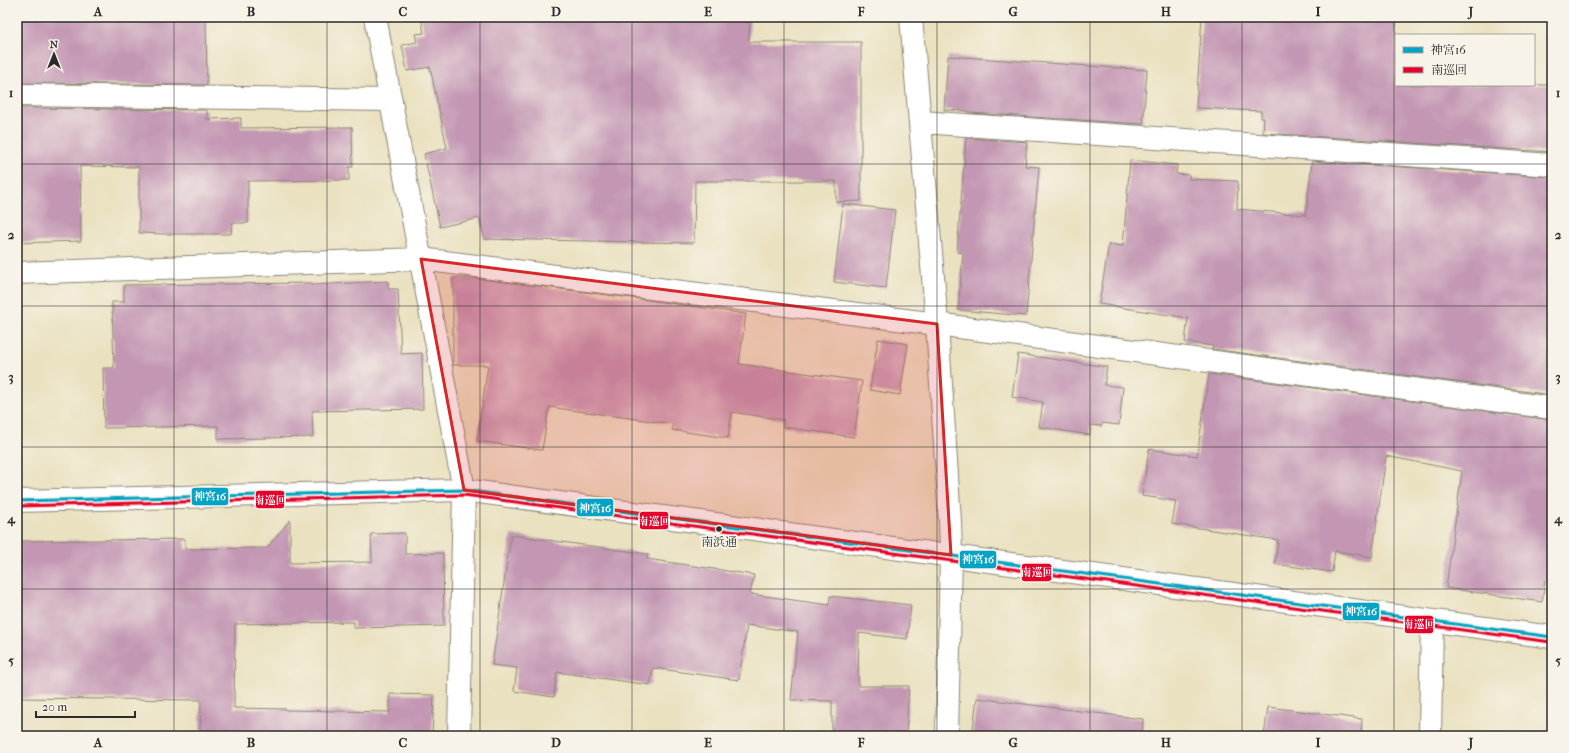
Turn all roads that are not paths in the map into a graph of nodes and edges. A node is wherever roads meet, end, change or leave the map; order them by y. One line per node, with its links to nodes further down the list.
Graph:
1 (375, 17): 4 (street)
2 (911, 17): 5 (street)
3 (17, 95): 4 (street)
4 (391, 100): 7 (street)
5 (921, 122): 6 (street); 9 (street)
6 (1552, 165)
7 (421, 259): 8 (street); 9 (street); 11 (street)
8 (17, 273)
9 (937, 324): 10 (street); 13 (street)
10 (1552, 408)
11 (464, 490): 12 (street); 13 (street); 16 (street)
12 (17, 501)
13 (951, 556): 14 (street); 17 (street)
14 (1432, 621): 15 (street); 18 (street)
15 (1552, 637)
16 (459, 736)
17 (948, 736)
18 (1430, 736)

